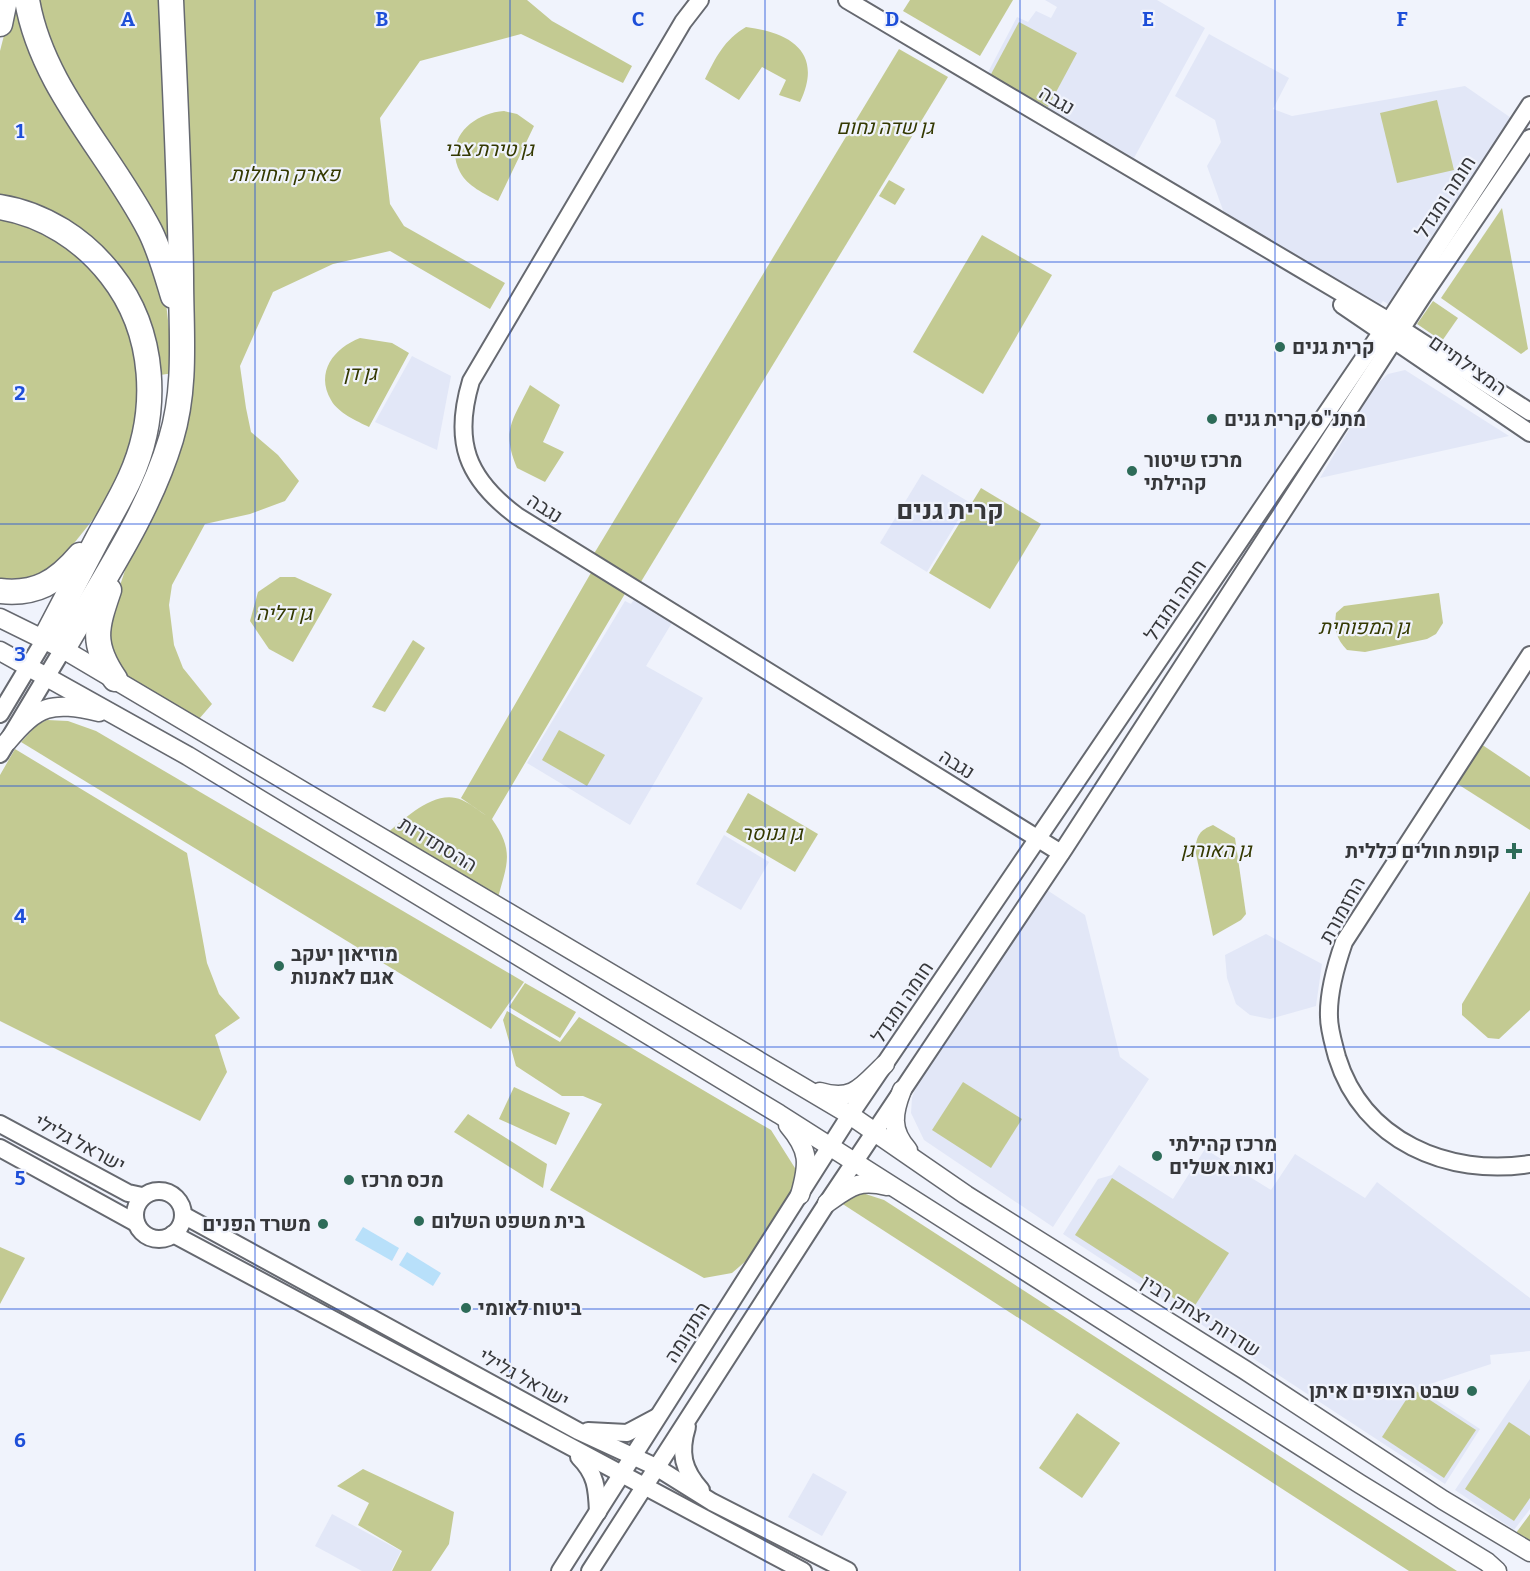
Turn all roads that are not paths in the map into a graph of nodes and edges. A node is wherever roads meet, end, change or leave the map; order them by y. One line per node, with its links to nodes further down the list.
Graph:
1 (5, 0): 6 (highway)
2 (27, 0): 11 (highway)
3 (171, 0): 11 (highway)
4 (700, 0): 29 (street, נגבה)
5 (847, 0): 10 (street, נגבה)
6 (0, 24)
7 (1530, 105): 10 (street, חומה ומגדל)
8 (1530, 138): 10 (street, חומה ומגדל)
9 (0, 207): 16 (highway)
10 (1391, 330): 12 (street, המצילתיים); 13 (street, חומה ומגדל); 14 (street, המצילתיים); 29 (street, חומה ומגדל)
11 (182, 351): 17 (highway)
12 (1427, 362): 13 (street); 15 (street, המצילתיים)
13 (1370, 379): 30 (street, חומה ומגדל)
14 (1530, 412)
15 (1530, 433)
16 (108, 520): 18 (highway); 20 (highway)
17 (129, 534): 20 (highway); 25 (highway)
18 (0, 591)
19 (0, 618): 20 (main road, ההסתדרות)
20 (54, 644): 23 (street); 24 (street); 25 (main road, ההסתדרות)
21 (0, 651): 23 (main road)
22 (1530, 655): 42 (street, התזמורת)
23 (29, 666): 24 (main road); 26 (street)
24 (46, 677): 27 (main road); 28 (street)
25 (115, 680): 32 (main road, ההסתדרות)
26 (0, 714)
27 (116, 717): 28 (main road); 34 (main road)
28 (4, 748)
29 (1039, 840): 30 (street, נגבה); 31 (street, חומה ומגדל)
30 (1060, 853): 33 (street, חומה ומגדל)
31 (885, 1064): 32 (main road); 35 (street, חומה ומגדל)
32 (793, 1081): 35 (main road, ההסתדרות)
33 (903, 1090): 37 (street, חומה ומגדל); 41 (main road)
34 (779, 1114): 38 (main road); 44 (main road)
35 (850, 1115): 37 (main road, שדרות יצחק רבין); 38 (street, התקומה)
36 (0, 1124): 45 (street, ישראל גלילי)
37 (875, 1131): 40 (street); 41 (main road, שדרות יצחק רבין)
38 (831, 1146): 40 (main road); 44 (street, התקומה)
39 (0, 1148): 48 (street, ישראל גלילי)
40 (854, 1162): 43 (main road); 46 (street)
41 (920, 1162): 62 (main road, שדרות יצחק רבין)
42 (1530, 1164)
43 (895, 1187): 46 (main road); 67 (main road)
44 (800, 1195): 50 (street, התקומה)
45 (142, 1196): 47 (street, ישראל גלילי); 48 (street)
46 (827, 1203): 51 (street)
47 (183, 1215): 49 (street); 52 (street, ישראל גלילי)
48 (136, 1223): 49 (street, ישראל גלילי)
49 (173, 1234): 53 (street, ישראל גלילי)
50 (665, 1407): 52 (street); 54 (street, התקומה)
51 (692, 1411): 55 (street); 58 (street)
52 (578, 1431): 54 (street, ישראל גלילי)
53 (569, 1448): 56 (street, ישראל גלילי); 60 (street)
54 (634, 1456): 55 (street, ישראל גלילי); 56 (street, התקומה)
55 (656, 1467): 57 (street); 58 (street, ישראל גלילי)
56 (622, 1475): 57 (street, ישראל גלילי); 60 (street, התקומה)
57 (644, 1486): 59 (street, ישראל גלילי); 61 (street)
58 (712, 1502): 66 (street, ישראל גלילי)
59 (690, 1510): 61 (street); 65 (street, ישראל גלילי)
60 (598, 1512): 63 (street, התקומה)
61 (624, 1520): 64 (street)
62 (1530, 1552)
63 (560, 1571)
64 (590, 1571)
65 (803, 1571)
66 (848, 1571)
67 (1497, 1571)

